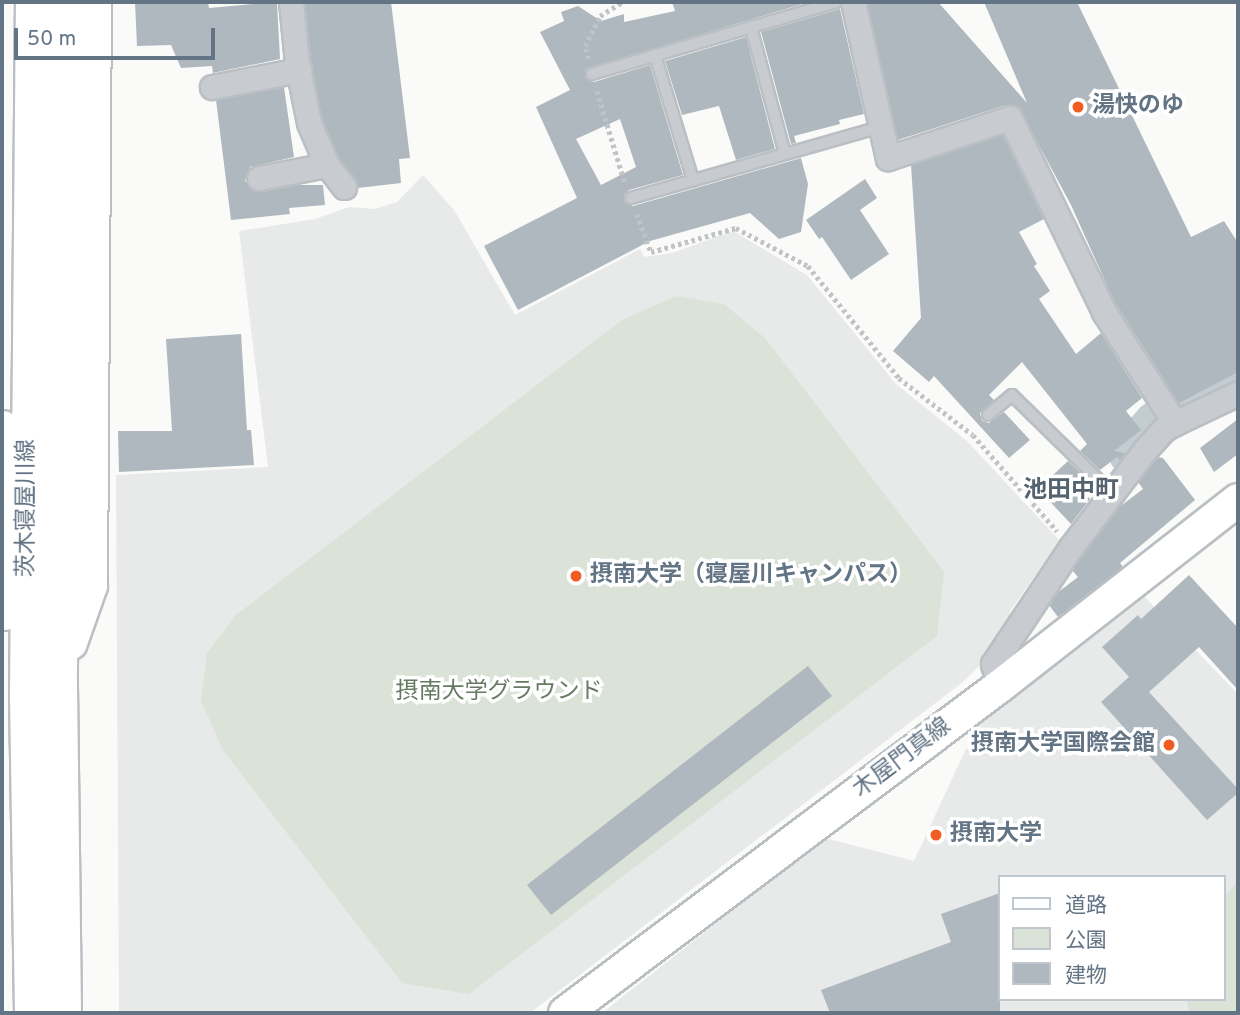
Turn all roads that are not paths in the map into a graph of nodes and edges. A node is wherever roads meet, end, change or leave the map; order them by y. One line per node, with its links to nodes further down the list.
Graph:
1 (33, 2): 19 (main road, 茨木寝屋川線)
2 (64, 2): 19 (main road, 茨木寝屋川線)
3 (93, 2): 26 (main road)
4 (291, 2): 9 (street)
5 (836, 2): 7 (lane)
6 (853, 2): 12 (street)
7 (751, 27): 8 (lane); 13 (lane)
8 (655, 55): 10 (lane); 16 (lane)
9 (299, 70): 11 (street); 14 (street)
10 (592, 74)
11 (212, 88)
12 (881, 127): 13 (lane); 22 (street)
13 (785, 154): 16 (lane)
14 (327, 165): 15 (street); 17 (street)
15 (259, 178)
16 (693, 180): 18 (lane)
17 (344, 187)
18 (631, 198)
19 (46, 297): 26 (main road, 茨木寝屋川線); 28 (main road, 茨木寝屋川線)
20 (1238, 393): 22 (street)
21 (988, 415): 24 (lane)
22 (1171, 417): 24 (street)
23 (2, 428): 28 (main road)
24 (1107, 488): 27 (street)
25 (1238, 500): 27 (main road, 木屋門真線)
26 (59, 669): 30 (main road, 茨木寝屋川線)
27 (1000, 686): 31 (main road, 木屋門真線)
28 (27, 697): 29 (main road, 茨木寝屋川線)
29 (32, 1013)
30 (63, 1013)
31 (565, 1013)

